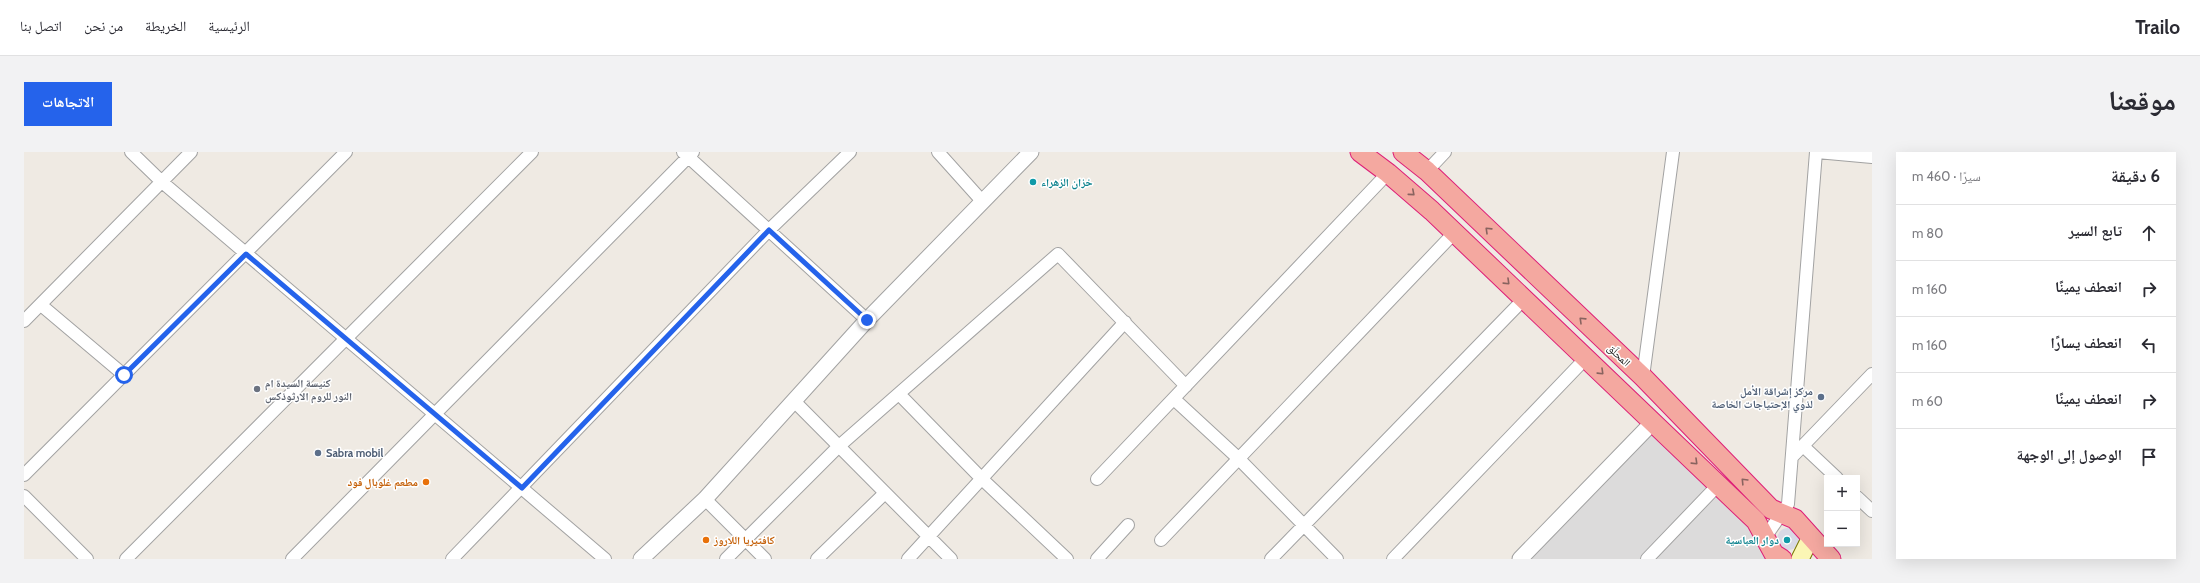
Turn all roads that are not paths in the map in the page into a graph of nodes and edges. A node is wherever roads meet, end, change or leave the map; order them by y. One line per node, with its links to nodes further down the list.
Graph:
1 (132, 152): 17 (street)
2 (191, 152): 17 (street)
3 (346, 152): 21 (street)
4 (532, 152): 27 (street)
5 (850, 152): 19 (street)
6 (938, 152): 18 (street)
7 (1031, 152): 18 (street)
8 (1360, 152): 16 (highway)
9 (1403, 152): 15 (highway, المحلّق)
10 (1445, 152): 15 (street)
11 (1672, 152): 31 (street)
12 (1816, 152): 14 (street); 40 (street)
13 (688, 154): 19 (street); 36 (street)
14 (1872, 157)
15 (1427, 171): 31 (highway, المحلّق, one-way to 15)
16 (1388, 173): 20 (highway, one-way to 20); 32 (street)
17 (162, 182): 21 (street); 23 (street)
18 (982, 201): 24 (street)
19 (769, 230): 24 (street); 47 (street)
20 (1455, 232): 22 (highway, one-way to 22); 41 (street)
21 (246, 254): 27 (street); 30 (street)
22 (1524, 299): 28 (highway); 55 (street)
23 (41, 305): 25 (street); 30 (street)
24 (867, 320): 35 (street)
25 (24, 321)
26 (1124, 322): 32 (street); 33 (street); 44 (street)
27 (347, 339): 36 (street); 63 (street)
28 (1586, 358): 37 (highway, one-way to 37); 77 (street)
29 (1872, 374): 38 (street)
30 (124, 375): 42 (street)
31 (1643, 377): 53 (highway, المحلّق, one-way to 31)
32 (1186, 386): 34 (street)
33 (900, 395): 39 (street); 44 (street)
34 (1174, 398): 41 (street); 45 (street)
35 (794, 401): 39 (street); 50 (street)
36 (434, 413): 47 (street); 64 (street)
37 (1653, 422): 46 (highway, one-way to 46); 78 (street)
38 (1803, 446): 40 (street); 43 (street)
39 (838, 447): 48 (street); 59 (street)
40 (1793, 456): 53 (street)
41 (1238, 458): 55 (street); 60 (street)
42 (24, 475)
43 (1834, 475)
44 (982, 478): 57 (street); 73 (street)
45 (1097, 479)
46 (1718, 485): 56 (highway); 79 (street)
47 (522, 488): 65 (street); 66 (street)
48 (885, 493): 57 (street); 70 (street)
49 (24, 496): 62 (street)
50 (705, 499): 59 (street); 67 (street)
51 (1860, 500): 52 (street)
52 (1872, 511)
53 (1782, 513): 56 (street); 58 (highway, المحلّق)
54 (1128, 525): 74 (street)
55 (1303, 526): 75 (street); 76 (street)
56 (1766, 536): 61 (highway)
57 (929, 537): 71 (street); 72 (street)
58 (1811, 537): 80 (main road); 81 (highway, المحلّق)
59 (746, 539): 68 (street); 69 (street)
60 (1161, 540)
61 (1775, 557)
62 (87, 559)
63 (126, 559)
64 (292, 559)
65 (452, 559)
66 (605, 559)
67 (640, 559)
68 (726, 559)
69 (765, 559)
70 (817, 559)
71 (908, 559)
72 (951, 559)
73 (1067, 559)
74 (1098, 559)
75 (1272, 559)
76 (1337, 559)
77 (1393, 559)
78 (1520, 559)
79 (1647, 559)
80 (1800, 559)
81 (1831, 559)

